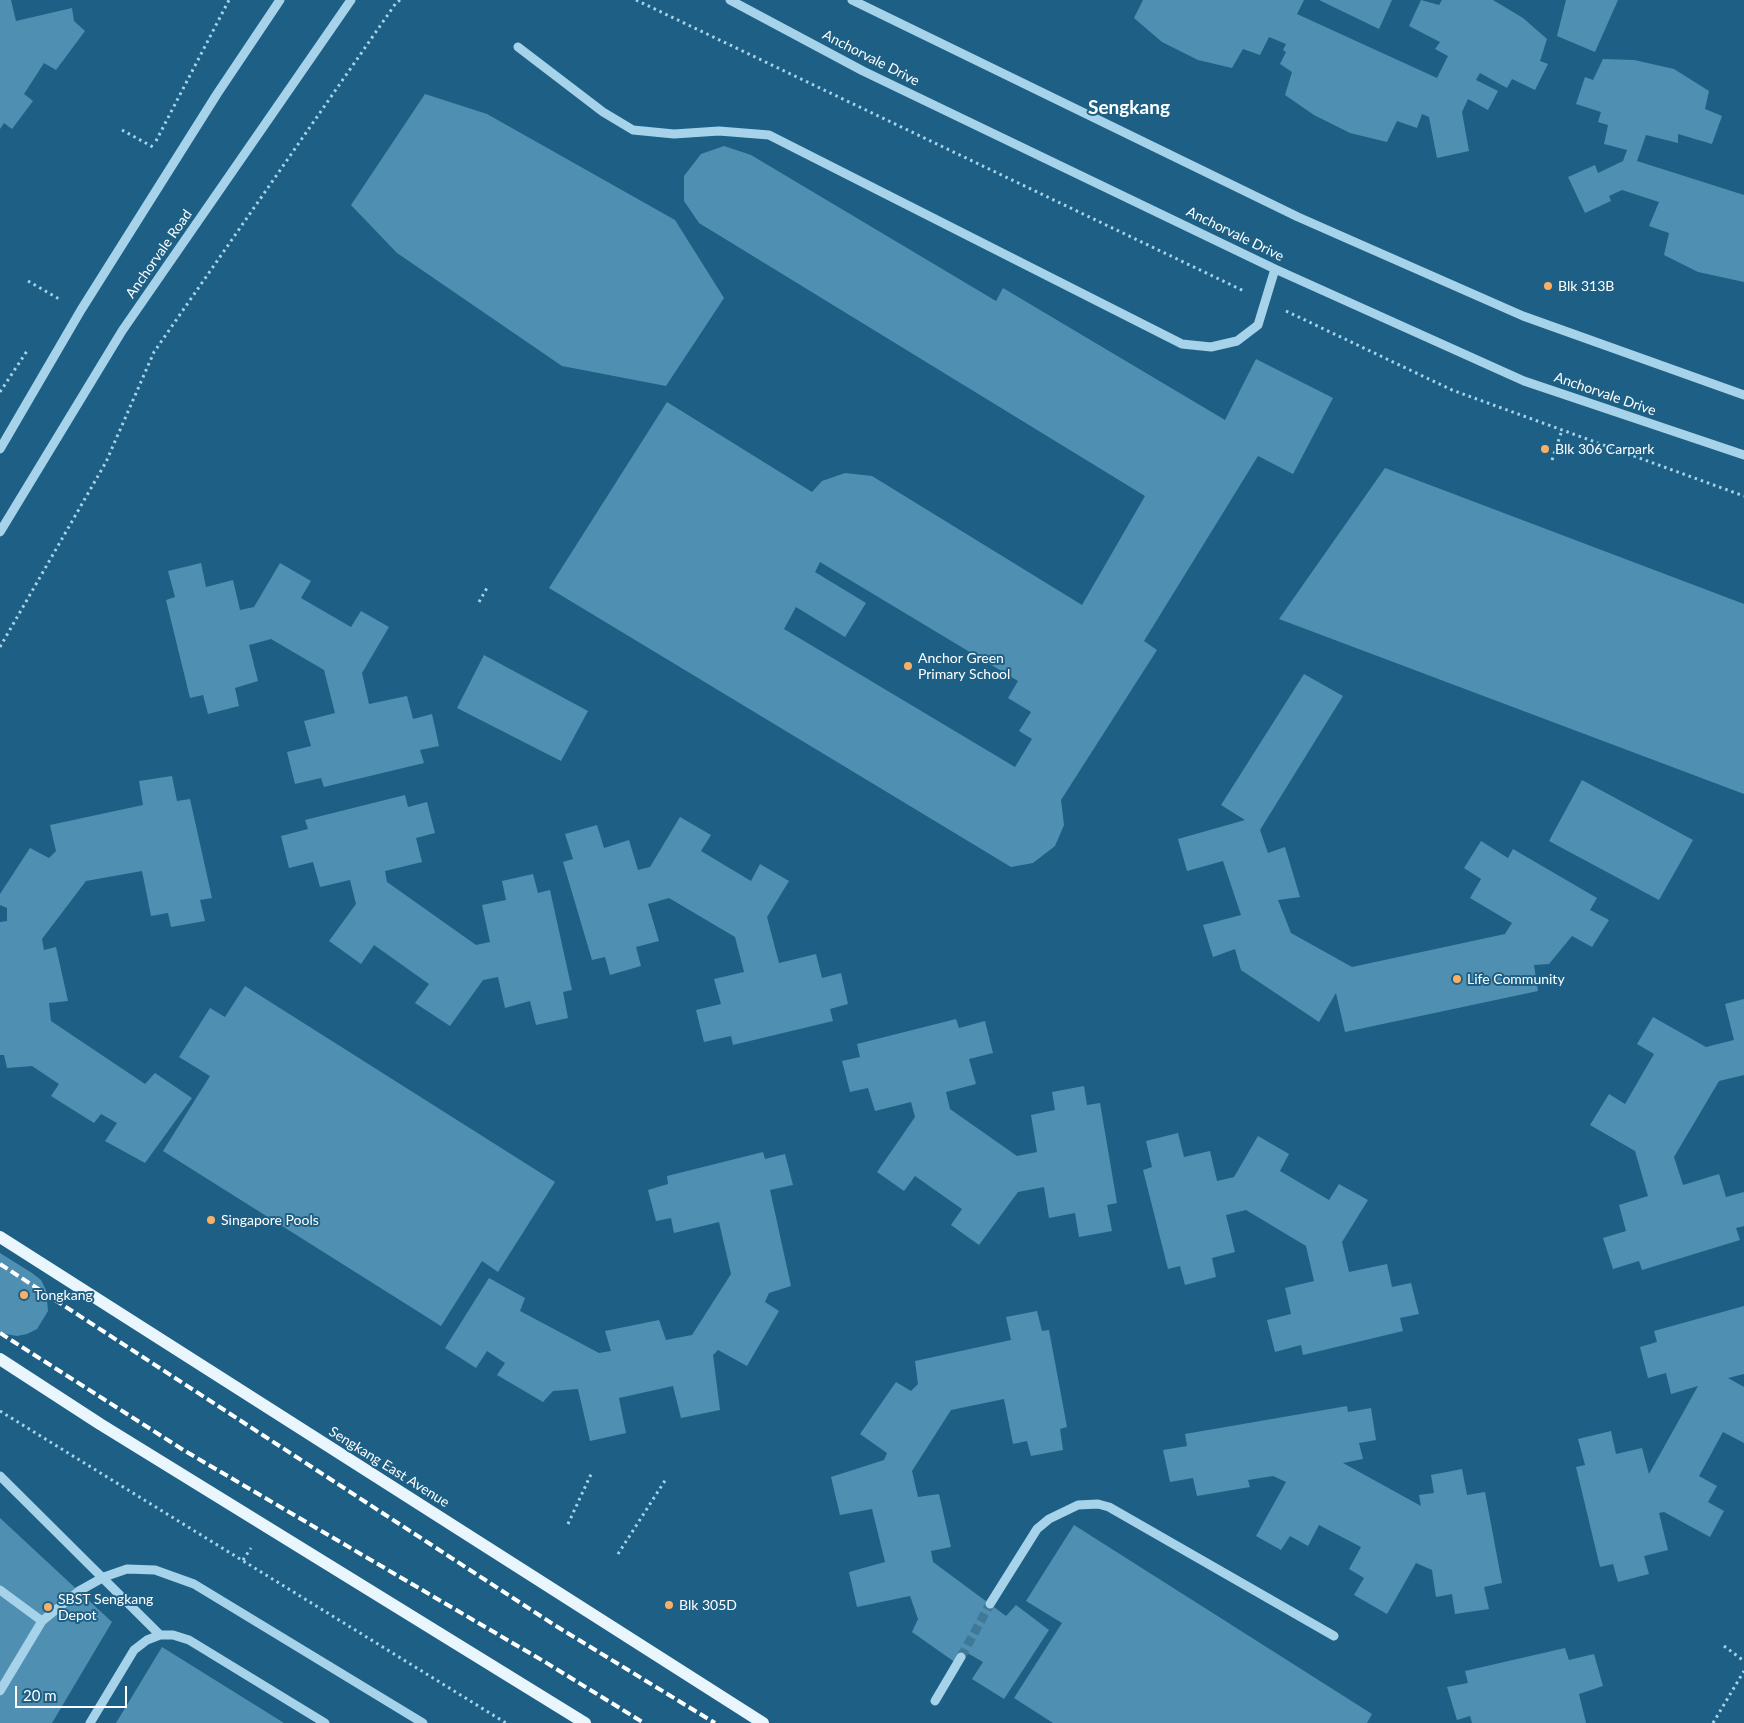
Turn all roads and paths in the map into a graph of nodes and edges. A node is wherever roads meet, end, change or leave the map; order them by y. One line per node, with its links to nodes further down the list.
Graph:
1 (229, 0): 10 (path)
2 (280, 0): 22 (street)
3 (352, 0): 26 (street, Anchorvale Road)
4 (400, 0): 29 (path)
5 (636, 0): 16 (path)
6 (730, 0): 12 (street, Anchorvale Drive)
7 (852, 0): 20 (street)
8 (518, 47): 16 (street)
9 (122, 130): 10 (path)
10 (153, 147): 11 (path)
11 (148, 156)
12 (1275, 269): 16 (street); 23 (street, Anchorvale Drive)
13 (28, 281): 15 (path)
14 (64, 291): 15 (path)
15 (59, 299): 17 (path)
16 (1265, 301): 21 (path)
17 (54, 307)
18 (30, 346): 19 (path)
19 (0, 392)
20 (1744, 395)
21 (1562, 430): 24 (path); 25 (path)
22 (0, 449)
23 (1744, 455)
24 (1552, 460)
25 (1744, 496)
26 (0, 532)
27 (488, 586): 28 (path)
28 (479, 602)
29 (0, 647)
30 (0, 1237): 54 (main road, Sengkang East Avenue)
31 (0, 1359): 53 (main road)
32 (0, 1411): 52 (path)
33 (592, 1472): 36 (path)
34 (0, 1476): 41 (street)
35 (666, 1479): 37 (path)
36 (568, 1524)
37 (618, 1554)
38 (0, 1590): 40 (street)
39 (990, 1604): 42 (street)
40 (42, 1621): 47 (street); 51 (street, bridge)
41 (160, 1635): 49 (street); 50 (street)
42 (1334, 1636)
43 (1724, 1646): 45 (path)
44 (961, 1657): 48 (street)
45 (1744, 1661)
46 (1744, 1671): 55 (path)
47 (0, 1691)
48 (935, 1701)
49 (90, 1723)
50 (324, 1723)
51 (423, 1723)
52 (506, 1723)
53 (585, 1723)
54 (763, 1723)
55 (1713, 1723)

